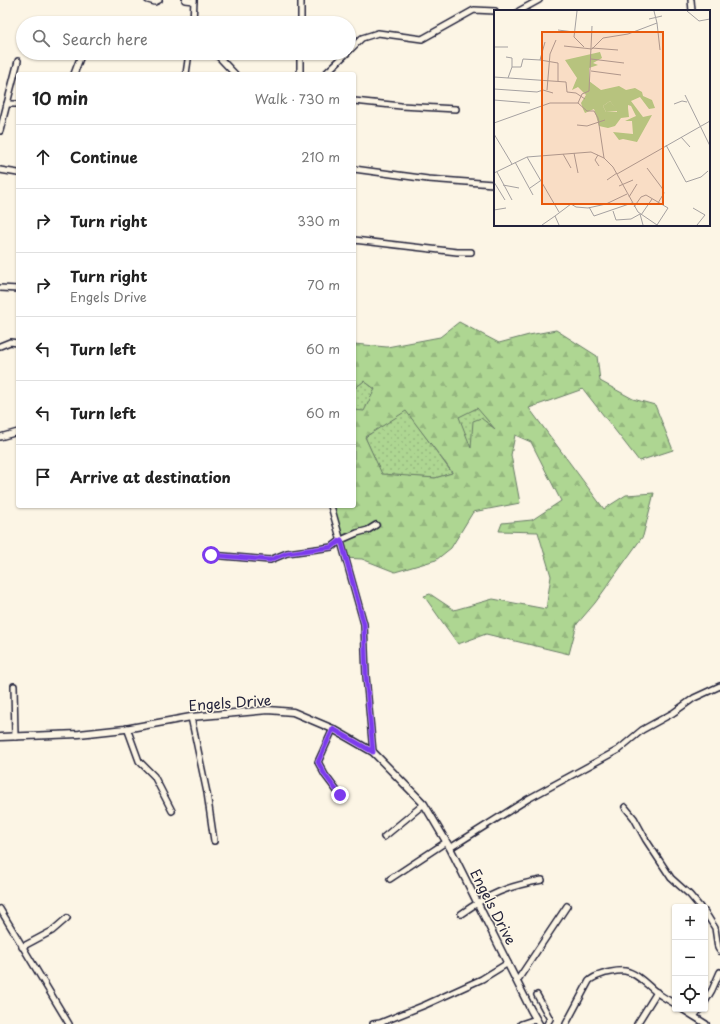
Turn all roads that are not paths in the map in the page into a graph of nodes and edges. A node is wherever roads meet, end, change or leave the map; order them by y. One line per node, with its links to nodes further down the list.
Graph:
1 (148, 0): 2 (street)
2 (159, 0)
3 (184, 0): 7 (street)
4 (301, 0): 12 (street)
5 (539, 0): 8 (street)
6 (691, 0): 9 (street)
7 (194, 1): 11 (street)
8 (521, 10)
9 (692, 10)
10 (494, 11): 13 (street)
11 (193, 16)
12 (301, 16)
13 (356, 44)
14 (79, 60): 20 (street)
15 (188, 60): 21 (street)
16 (222, 60): 22 (street)
17 (300, 60): 23 (street)
18 (340, 60): 24 (street)
19 (18, 61): 26 (street)
20 (75, 72)
21 (186, 72)
22 (233, 72)
23 (300, 72)
24 (327, 72)
25 (356, 101): 28 (street)
26 (7, 104): 27 (street); 29 (street)
27 (16, 104)
28 (456, 109)
29 (0, 131)
30 (356, 169): 33 (street)
31 (0, 170): 32 (street)
32 (16, 173)
33 (493, 184)
34 (356, 240): 35 (street)
35 (471, 252)
36 (0, 288): 37 (street)
37 (16, 289)
38 (16, 343): 39 (street)
39 (0, 346)
40 (16, 433): 41 (street)
41 (0, 437)
42 (332, 508): 44 (street)
43 (376, 525): 44 (street)
44 (341, 540): 45 (street); 53 (street)
45 (211, 555)
46 (14, 686): 52 (street)
47 (720, 686): 61 (street)
48 (191, 717): 49 (street, Engels Drive); 50 (street, Engels Drive); 59 (street)
49 (127, 728): 52 (street, Engels Drive); 57 (street)
50 (333, 729): 53 (street, Engels Drive); 54 (street)
51 (0, 737): 52 (street, Engels Drive)
52 (15, 737)
53 (373, 752): 55 (street, Engels Drive)
54 (340, 795)
55 (424, 804): 58 (street); 60 (street, Engels Drive)
56 (625, 807): 65 (street)
57 (172, 811)
58 (384, 837)
59 (214, 841)
60 (446, 842): 61 (street, Engels Drive); 62 (street)
61 (450, 848): 64 (street, Engels Drive)
62 (390, 879)
63 (542, 880): 64 (street)
64 (477, 902): 68 (street); 73 (street, Engels Drive)
65 (698, 904)
66 (567, 906): 75 (street)
67 (0, 909): 71 (street)
68 (461, 914)
69 (708, 916): 72 (street)
70 (67, 918): 71 (street)
71 (22, 947): 84 (street)
72 (720, 951)
73 (508, 963): 75 (street, Engels Drive); 85 (street)
74 (720, 972): 78 (street)
75 (517, 981): 83 (street, Engels Drive)
76 (657, 992): 79 (street); 88 (street); 89 (street)
77 (536, 996): 87 (street)
78 (708, 997)
79 (672, 1002)
80 (687, 1012): 82 (street)
81 (697, 1012): 82 (street)
82 (694, 1016): 90 (street)
83 (538, 1021): 86 (street)
84 (69, 1024)
85 (373, 1024)
86 (521, 1024)
87 (547, 1024)
88 (566, 1024)
89 (637, 1024)
90 (706, 1024)

